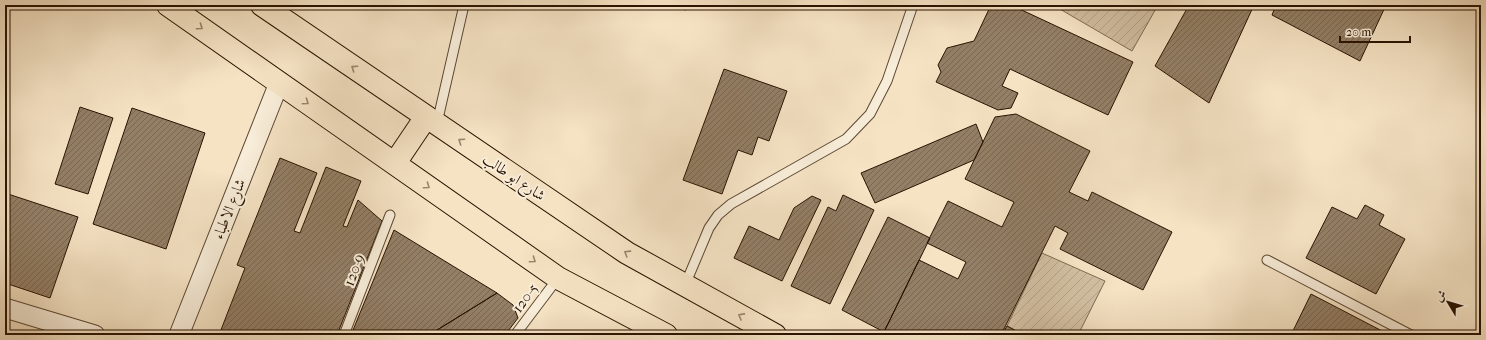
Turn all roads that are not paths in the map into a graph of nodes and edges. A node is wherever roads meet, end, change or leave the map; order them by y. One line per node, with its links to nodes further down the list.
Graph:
1 (168, 5): 5 (main road, one-way to 5)
2 (464, 5): 6 (lane)
3 (913, 5): 11 (lane)
4 (264, 6): 6 (main road, شارع ابو طالب, one-way to 4)
5 (279, 83): 7 (main road, one-way to 7); 14 (street, شارع الاطباء)
6 (432, 121): 7 (main road); 11 (main road, شارع ابو طالب, one-way to 6)
7 (395, 163): 10 (main road, one-way to 10)
8 (390, 215): 15 (lane, 120-9)
9 (1267, 260): 19 (lane)
10 (558, 278): 16 (lane, 120-5); 17 (main road)
11 (684, 285): 18 (main road, شارع ابو طالب, one-way to 11)
12 (5, 308): 13 (street)
13 (95, 335)
14 (178, 335)
15 (344, 335)
16 (515, 335)
17 (666, 335)
18 (775, 335)
19 (1411, 335)

